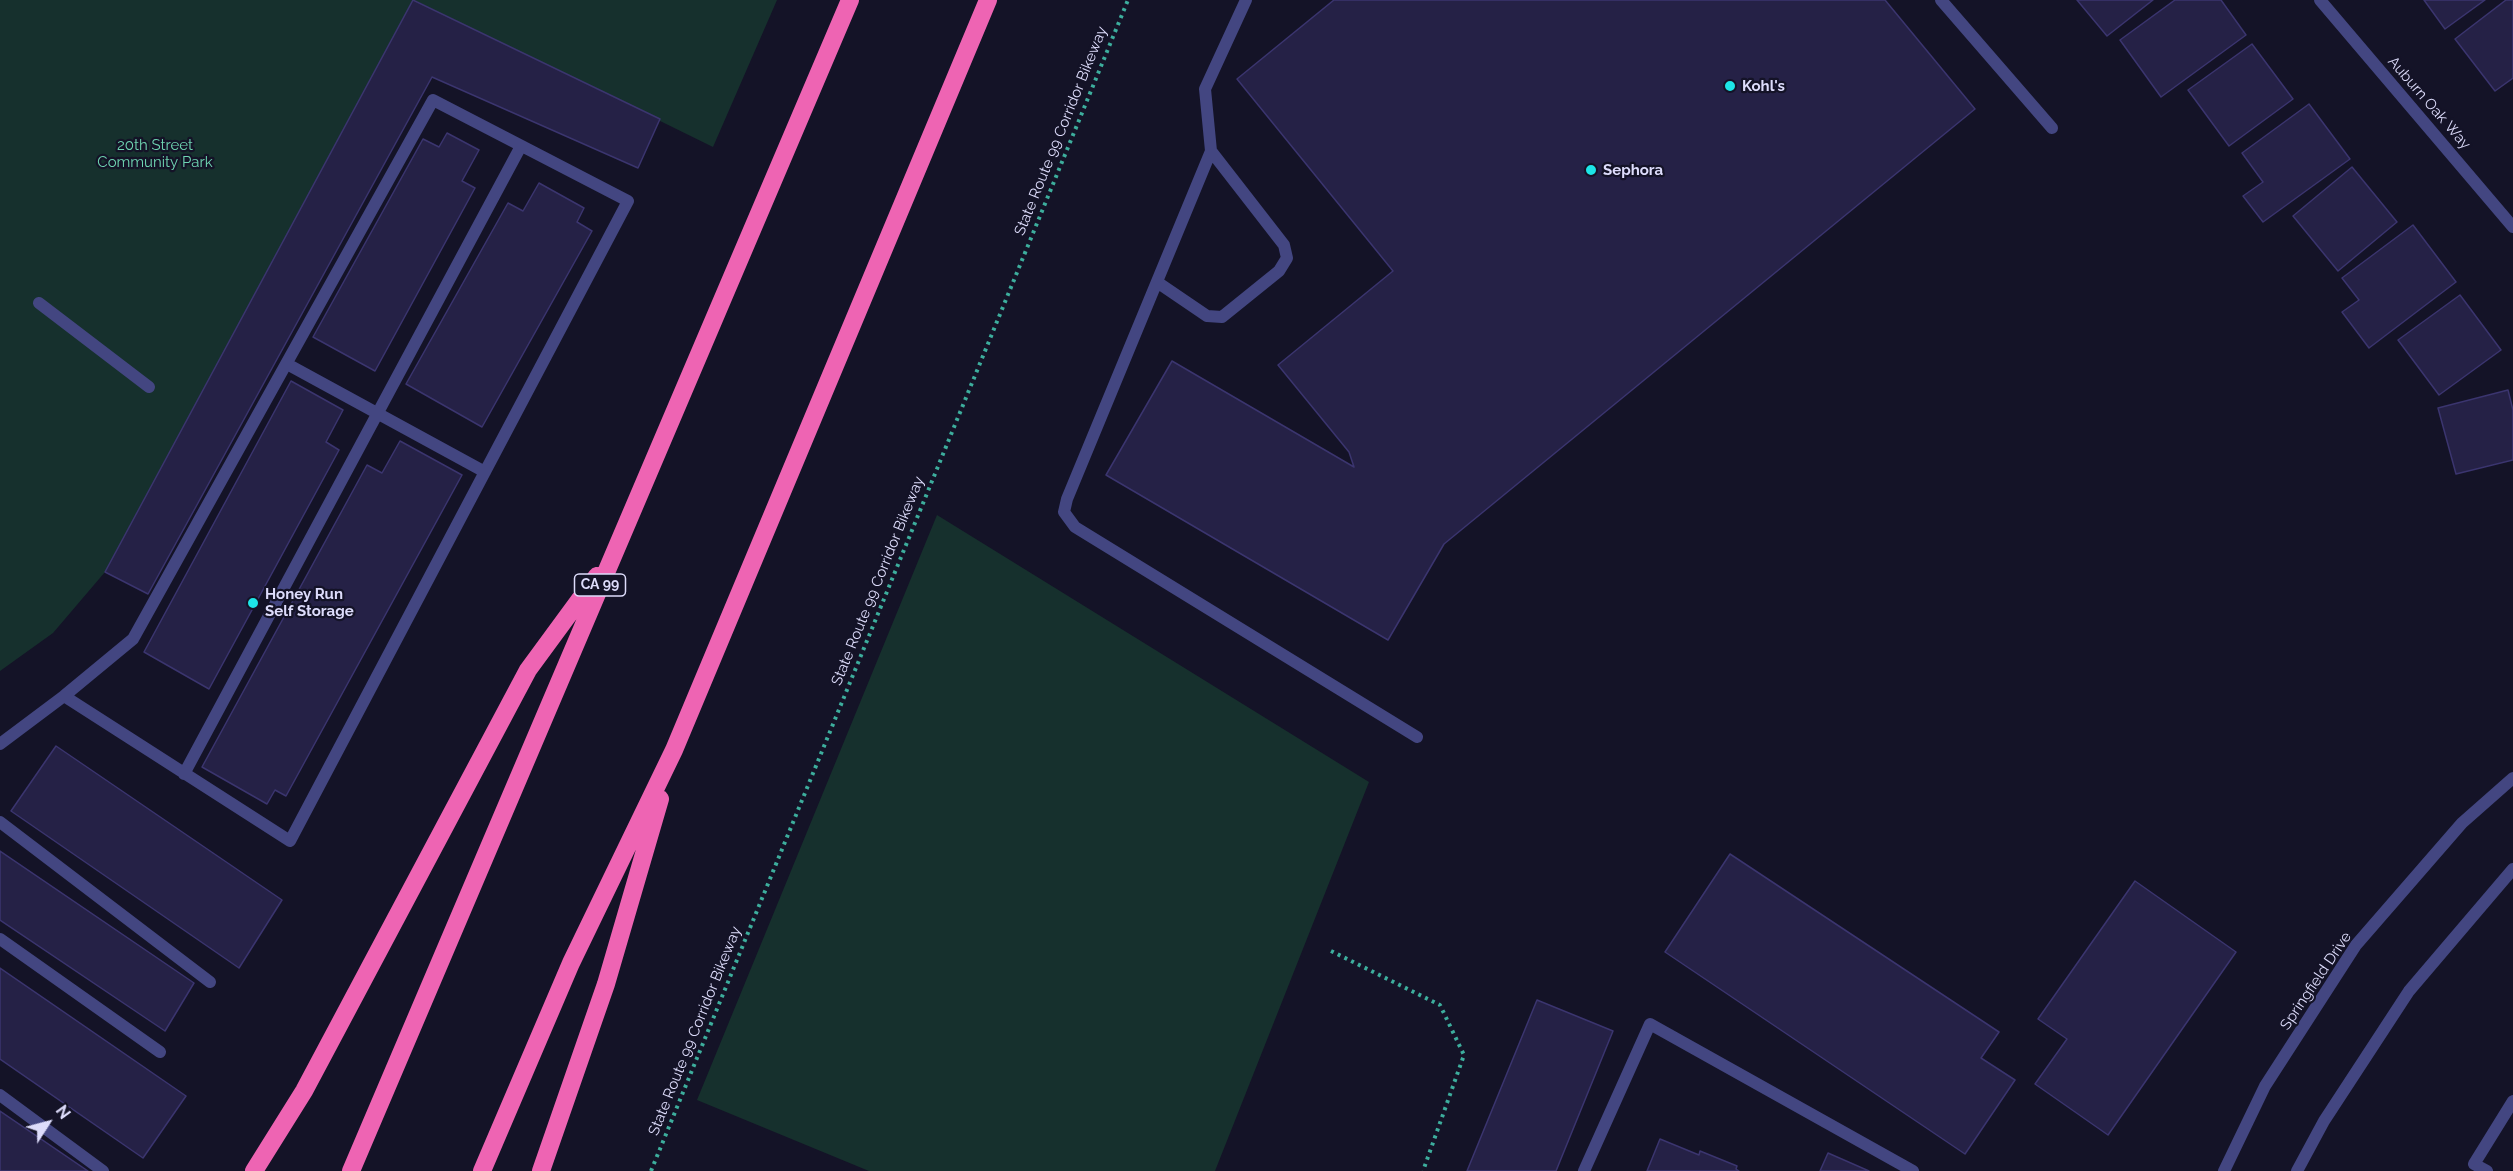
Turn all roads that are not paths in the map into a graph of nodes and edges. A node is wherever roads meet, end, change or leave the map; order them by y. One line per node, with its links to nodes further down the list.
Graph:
1 (850, 0): 16 (highway, CA 99)
2 (988, 0): 20 (highway)
3 (1246, 0): 8 (street)
4 (1941, 0): 6 (street)
5 (2320, 0): 9 (street, Auburn Oak Way)
6 (2052, 128)
7 (521, 146): 12 (street); 14 (street); 15 (street)
8 (1210, 151): 10 (street); 10 (street)
9 (2513, 227)
10 (1157, 282): 18 (street)
11 (39, 303): 13 (street)
12 (286, 364): 14 (street); 17 (street)
13 (149, 387)
14 (378, 413): 15 (street); 21 (street)
15 (485, 472): 21 (street)
16 (615, 550): 32 (highway); 33 (highway, CA 99)
17 (64, 696): 19 (street); 21 (street)
18 (1417, 737)
19 (0, 744)
20 (674, 750): 34 (highway); 35 (highway)
21 (184, 774)
22 (2513, 778): 38 (street, Springfield Drive)
23 (0, 822): 26 (street)
24 (2513, 869): 39 (street)
25 (0, 939): 27 (street)
26 (210, 982)
27 (160, 1052)
28 (0, 1095): 31 (street)
29 (2513, 1101): 30 (street)
30 (2471, 1167): 40 (street)
31 (103, 1171)
32 (254, 1171)
33 (351, 1171)
34 (482, 1171)
35 (541, 1171)
36 (1584, 1171): 37 (street)
37 (1913, 1171)
38 (2224, 1171)
39 (2297, 1171)
40 (2487, 1171)

